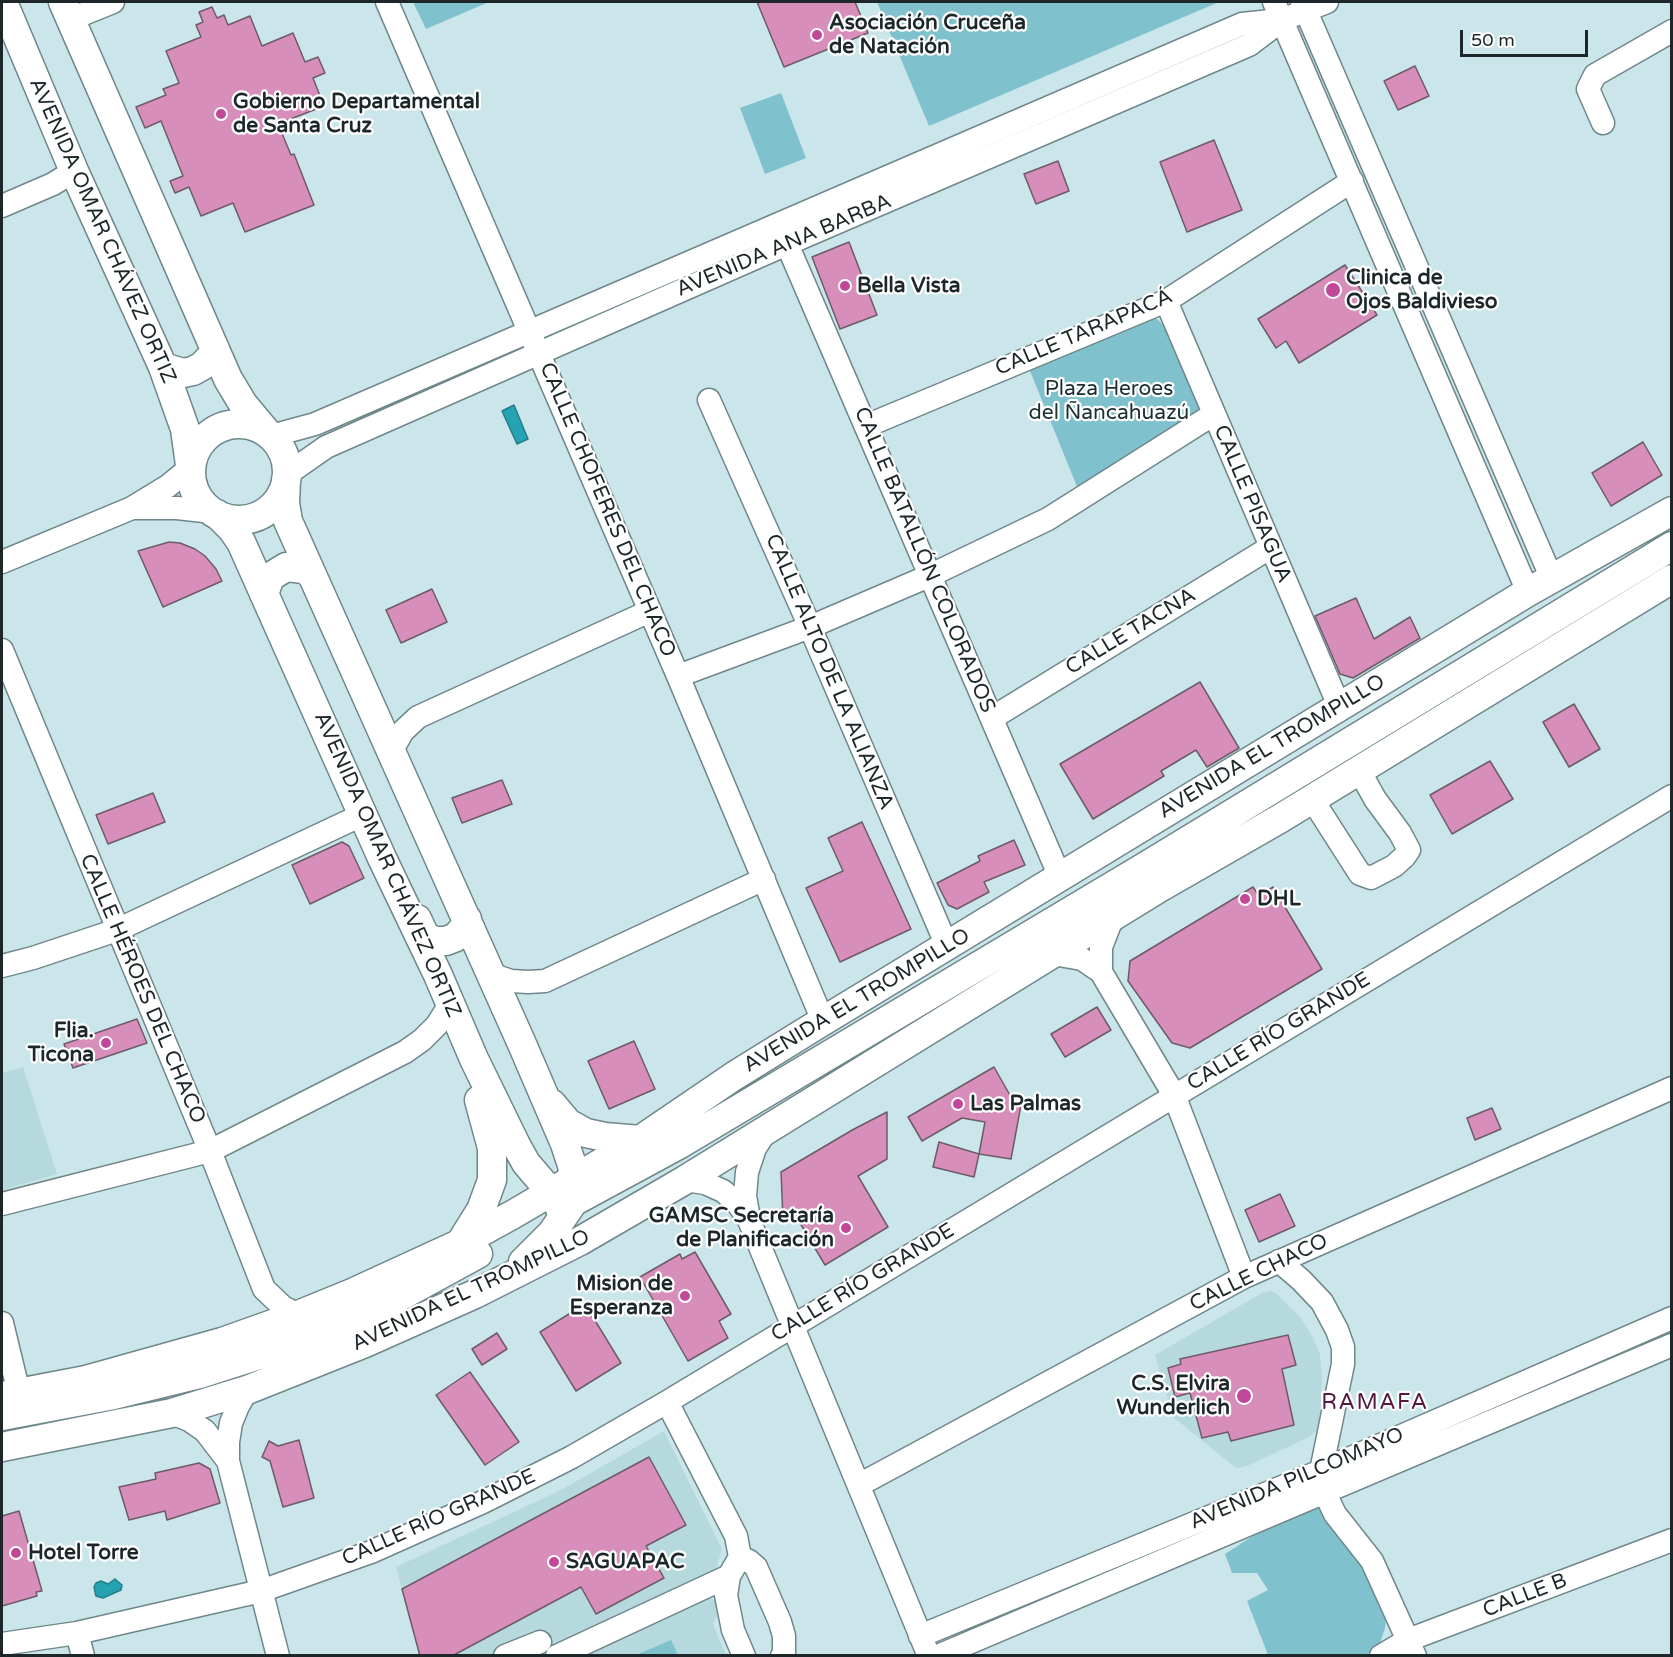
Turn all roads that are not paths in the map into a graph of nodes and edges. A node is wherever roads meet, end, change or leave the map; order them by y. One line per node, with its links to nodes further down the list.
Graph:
1 (3, 2): 10 (main road, AVENIDA OMAR CHÁVEZ ORTIZ)
2 (113, 2): 6 (street)
3 (387, 2): 15 (street, CALLE CHOFERES DEL CHACO)
4 (1327, 2): 5 (street, AVENIDA ANA BARBA)
5 (1304, 6): 7 (street, AVENIDA ANA BARBA); 34 (street)
6 (67, 10): 16 (main road)
7 (1278, 11): 11 (street); 13 (street, AVENIDA ANA BARBA)
8 (1671, 31): 9 (street)
9 (1603, 123)
10 (74, 171): 12 (street); 18 (main road, AVENIDA OMAR CHÁVEZ ORTIZ)
11 (1352, 181): 14 (street, CALLE TARAPACÁ); 34 (street)
12 (2, 206)
13 (798, 232): 15 (street, AVENIDA ANA BARBA); 17 (street, AVENIDA ANA BARBA); 21 (street, CALLE BATALLÓN COLORADOS)
14 (1166, 301): 20 (street, CALLE PISAGUA); 21 (street, CALLE TARAPACÁ)
15 (529, 330): 17 (street, CALLE CHOFERES DEL CHACO); 22 (street, AVENIDA ANA BARBA)
16 (215, 349): 18 (main road); 22 (main road)
17 (539, 353): 24 (street, AVENIDA ANA BARBA); 36 (street, CALLE CHOFERES DEL CHACO)
18 (162, 367): 23 (main road, AVENIDA OMAR CHÁVEZ ORTIZ)
19 (709, 400): 37 (street, CALLE ALTO DE LA ALIANZA)
20 (1214, 414): 29 (street, CALLE PISAGUA); 32 (street)
21 (866, 426): 32 (street, CALLE BATALLÓN COLORADOS)
22 (269, 435): 23 (main road); 24 (main road)
23 (190, 466): 25 (street); 27 (main road)
24 (286, 477): 27 (main road); 31 (main road)
25 (132, 508): 27 (street); 30 (street)
26 (1671, 511): 34 (main road, AVENIDA EL TROMPILLO)
27 (215, 513): 35 (main road, AVENIDA OMAR CHÁVEZ ORTIZ)
28 (1671, 546): 48 (main road, AVENIDA EL TROMPILLO)
29 (1271, 547): 40 (street, CALLE PISAGUA); 41 (street, CALLE TACNA)
30 (2, 562)
31 (311, 574): 35 (main road); 42 (main road)
32 (929, 576): 37 (street); 41 (street, CALLE BATALLÓN COLORADOS)
33 (1671, 579): 43 (main road, AVENIDA EL TROMPILLO)
34 (1540, 586): 40 (main road, AVENIDA EL TROMPILLO)
35 (264, 594): 46 (main road, AVENIDA OMAR CHÁVEZ ORTIZ)
36 (650, 611): 39 (street, CALLE CHOFERES DEL CHACO); 42 (street)
37 (810, 627): 39 (street); 55 (street, CALLE ALTO DE LA ALIANZA)
38 (2, 650): 54 (street, CALLE HÉROES DEL CHACO)
39 (678, 676): 50 (street, CALLE CHOFERES DEL CHACO)
40 (1339, 706): 49 (main road, AVENIDA EL TROMPILLO)
41 (992, 718): 49 (street, CALLE BATALLÓN COLORADOS)
42 (392, 750): 53 (main road)
43 (1359, 770): 45 (main road, AVENIDA EL TROMPILLO); 45 (street)
44 (1671, 796): 67 (street, CALLE RÍO GRANDE)
45 (1312, 799): 52 (main road, AVENIDA EL TROMPILLO)
46 (364, 814): 47 (main road, AVENIDA OMAR CHÁVEZ ORTIZ); 54 (street)
47 (382, 858): 53 (main road); 60 (main road, AVENIDA OMAR CHÁVEZ ORTIZ)
48 (1146, 866): 51 (main road); 72 (main road, AVENIDA EL TROMPILLO)
49 (1060, 877): 51 (main road, AVENIDA EL TROMPILLO)
50 (764, 879): 59 (street); 62 (street, CALLE CHOFERES DEL CHACO)
51 (1000, 914): 55 (main road, AVENIDA EL TROMPILLO)
52 (1117, 914): 56 (main road, AVENIDA EL TROMPILLO); 58 (street)
53 (467, 919): 59 (main road)
54 (117, 930): 57 (street); 70 (street, CALLE HÉROES DEL CHACO)
55 (947, 946): 62 (main road, AVENIDA EL TROMPILLO)
56 (1047, 957): 58 (street); 68 (main road, AVENIDA EL TROMPILLO)
57 (2, 966)
58 (1101, 972): 67 (street)
59 (490, 974): 63 (main road)
60 (438, 975): 61 (main road, AVENIDA OMAR CHÁVEZ ORTIZ); 63 (main road)
61 (450, 1004): 64 (main road, AVENIDA OMAR CHÁVEZ ORTIZ); 70 (street)
62 (823, 1021): 69 (main road, AVENIDA EL TROMPILLO)
63 (516, 1032): 65 (main road)
64 (474, 1059): 72 (main road, AVENIDA OMAR CHÁVEZ ORTIZ); 76 (main road)
65 (538, 1083): 69 (main road); 72 (main road)
66 (1671, 1088): 77 (street, CALLE CHACO)
67 (1174, 1095): 80 (street); 84 (street, CALLE RÍO GRANDE)
68 (769, 1128): 71 (main road, AVENIDA EL TROMPILLO); 75 (street)
69 (640, 1140): 72 (main road, AVENIDA EL TROMPILLO)
70 (210, 1151): 74 (street); 81 (street, CALLE HÉROES DEL CHACO)
71 (686, 1180): 73 (main road, AVENIDA EL TROMPILLO); 75 (street)
72 (567, 1190): 73 (main road); 76 (main road, AVENIDA EL TROMPILLO); 78 (main road, AVENIDA EL TROMPILLO); 79 (main road)
73 (659, 1195): 79 (main road, AVENIDA EL TROMPILLO)
74 (2, 1204)
75 (749, 1220): 84 (street)
76 (461, 1243): 78 (main road); 81 (main road, AVENIDA EL TROMPILLO)
77 (1279, 1261): 80 (street, CALLE CHACO); 93 (street)
78 (438, 1276): 90 (main road, AVENIDA EL TROMPILLO)
79 (509, 1277): 86 (main road, AVENIDA EL TROMPILLO)
80 (1244, 1277): 94 (street, CALLE CHACO)
81 (298, 1315): 87 (main road, AVENIDA EL TROMPILLO)
82 (1671, 1318): 93 (street, AVENIDA PILCOMAYO)
83 (2, 1323): 87 (street)
84 (794, 1325): 88 (street, CALLE RÍO GRANDE); 94 (street)
85 (1671, 1344): 93 (street, AVENIDA PILCOMAYO)
86 (247, 1390): 89 (main road, AVENIDA EL TROMPILLO); 92 (street)
87 (10, 1394)
88 (667, 1402): 96 (street); 97 (street, CALLE RÍO GRANDE)
89 (172, 1413): 91 (main road, AVENIDA EL TROMPILLO); 92 (street)
90 (2, 1416)
91 (2, 1447)
92 (228, 1461): 97 (street)
93 (1323, 1482): 100 (street, AVENIDA PILCOMAYO); 101 (street); 108 (street, AVENIDA PILCOMAYO)
94 (859, 1485): 100 (street)
95 (1671, 1540): 101 (street, CALLE B)
96 (734, 1566): 102 (street); 106 (street); 107 (street)
97 (261, 1591): 98 (street, CALLE RÍO GRANDE); 104 (street)
98 (77, 1633): 99 (street, CALLE RÍO GRANDE); 103 (street)
99 (2, 1644)
100 (925, 1646)
101 (1411, 1648): 109 (street, CALLE B)
102 (549, 1649): 105 (street)
103 (84, 1656)
104 (278, 1656)
105 (505, 1656)
106 (744, 1656)
107 (782, 1656)
108 (938, 1656)
109 (1381, 1656)

